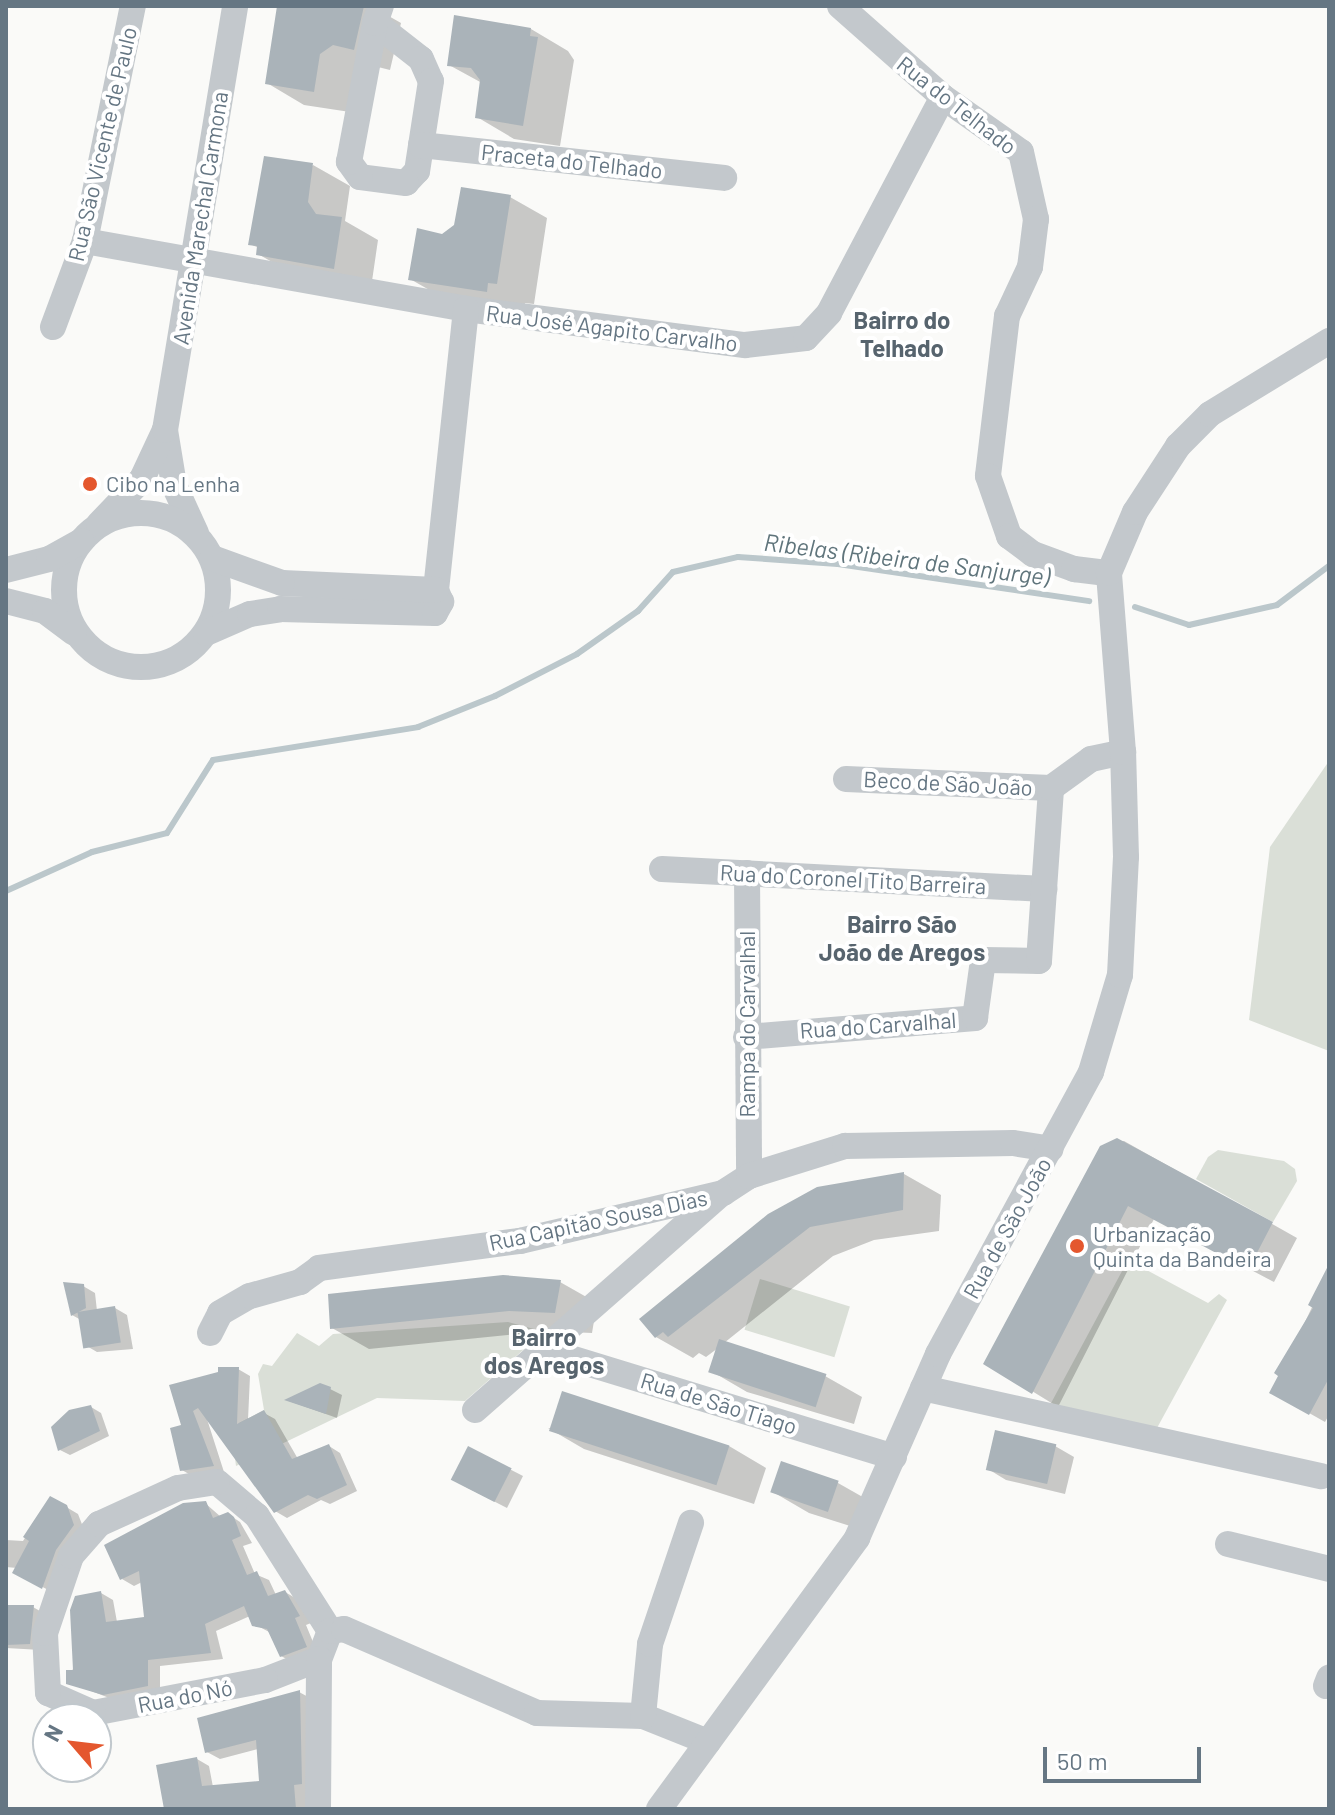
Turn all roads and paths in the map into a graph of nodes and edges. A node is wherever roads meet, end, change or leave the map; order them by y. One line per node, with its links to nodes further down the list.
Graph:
1 (133, 6): 8 (street, Rua São Vicente de Paulo)
2 (235, 6): 9 (street, Avenida Marechal Carmona)
3 (840, 6): 5 (street, Rua do Telhado)
4 (378, 14): 6 (street); 6 (street)
5 (943, 97): 10 (street, Rua José Agapito Carvalho); 18 (street, Rua do Telhado)
6 (421, 145): 7 (street, Praceta do Telhado)
7 (724, 178)
8 (85, 241): 9 (street, Rua José Agapito Carvalho); 11 (street, Rua São Vicente de Paulo)
9 (192, 261): 10 (street, Rua José Agapito Carvalho); 13 (street, Avenida Marechal Carmona)
10 (466, 309): 19 (street)
11 (53, 327)
12 (1329, 341): 18 (street)
13 (165, 430): 14 (street, Avenida Marechal Carmona); 15 (street, Avenida Marechal Carmona)
14 (90, 532): 15 (street); 17 (street); 22 (street)
15 (197, 536): 16 (street)
16 (212, 558): 19 (street); 21 (street)
17 (6, 570)
18 (1109, 573): 23 (street, Rua de São João)
19 (436, 590): 21 (street)
20 (6, 601): 22 (street)
21 (206, 633): 22 (street)
22 (77, 635)
23 (1123, 752): 25 (street); 30 (street, Rua de São João)
24 (846, 779): 25 (street, Beco de São João)
25 (1051, 788): 28 (street, Rua do Carvalhal)
26 (662, 869): 27 (street, Rua do Coronel Tito Barreira)
27 (747, 873): 28 (street, Rua do Coronel Tito Barreira); 29 (street, Rampa do Carvalhal)
28 (1044, 889): 29 (street, Rua do Carvalhal)
29 (746, 1037): 31 (street, Rampa do Carvalhal)
30 (1051, 1149): 31 (street, Rua Capitão Sousa Dias); 35 (street, Rua de São João)
31 (749, 1176): 32 (street, Rua Capitão Sousa Dias)
32 (723, 1193): 33 (street, Rua Capitão Sousa Dias); 34 (street)
33 (210, 1333)
34 (544, 1350): 36 (street); 37 (street, Rua de São Tiago)
35 (923, 1388): 37 (street, Rua de São João); 38 (street)
36 (475, 1410)
37 (894, 1457): 45 (street, Rua de São João)
38 (1321, 1476)
39 (691, 1523): 44 (street)
40 (1228, 1544): 41 (street)
41 (1329, 1569)
42 (330, 1631): 43 (street); 43 (street, Rua do Nó); 44 (street)
43 (319, 1659): 46 (street)
44 (643, 1716): 45 (street)
45 (708, 1742): 47 (street, Rua de São João)
46 (318, 1809)
47 (659, 1809)

